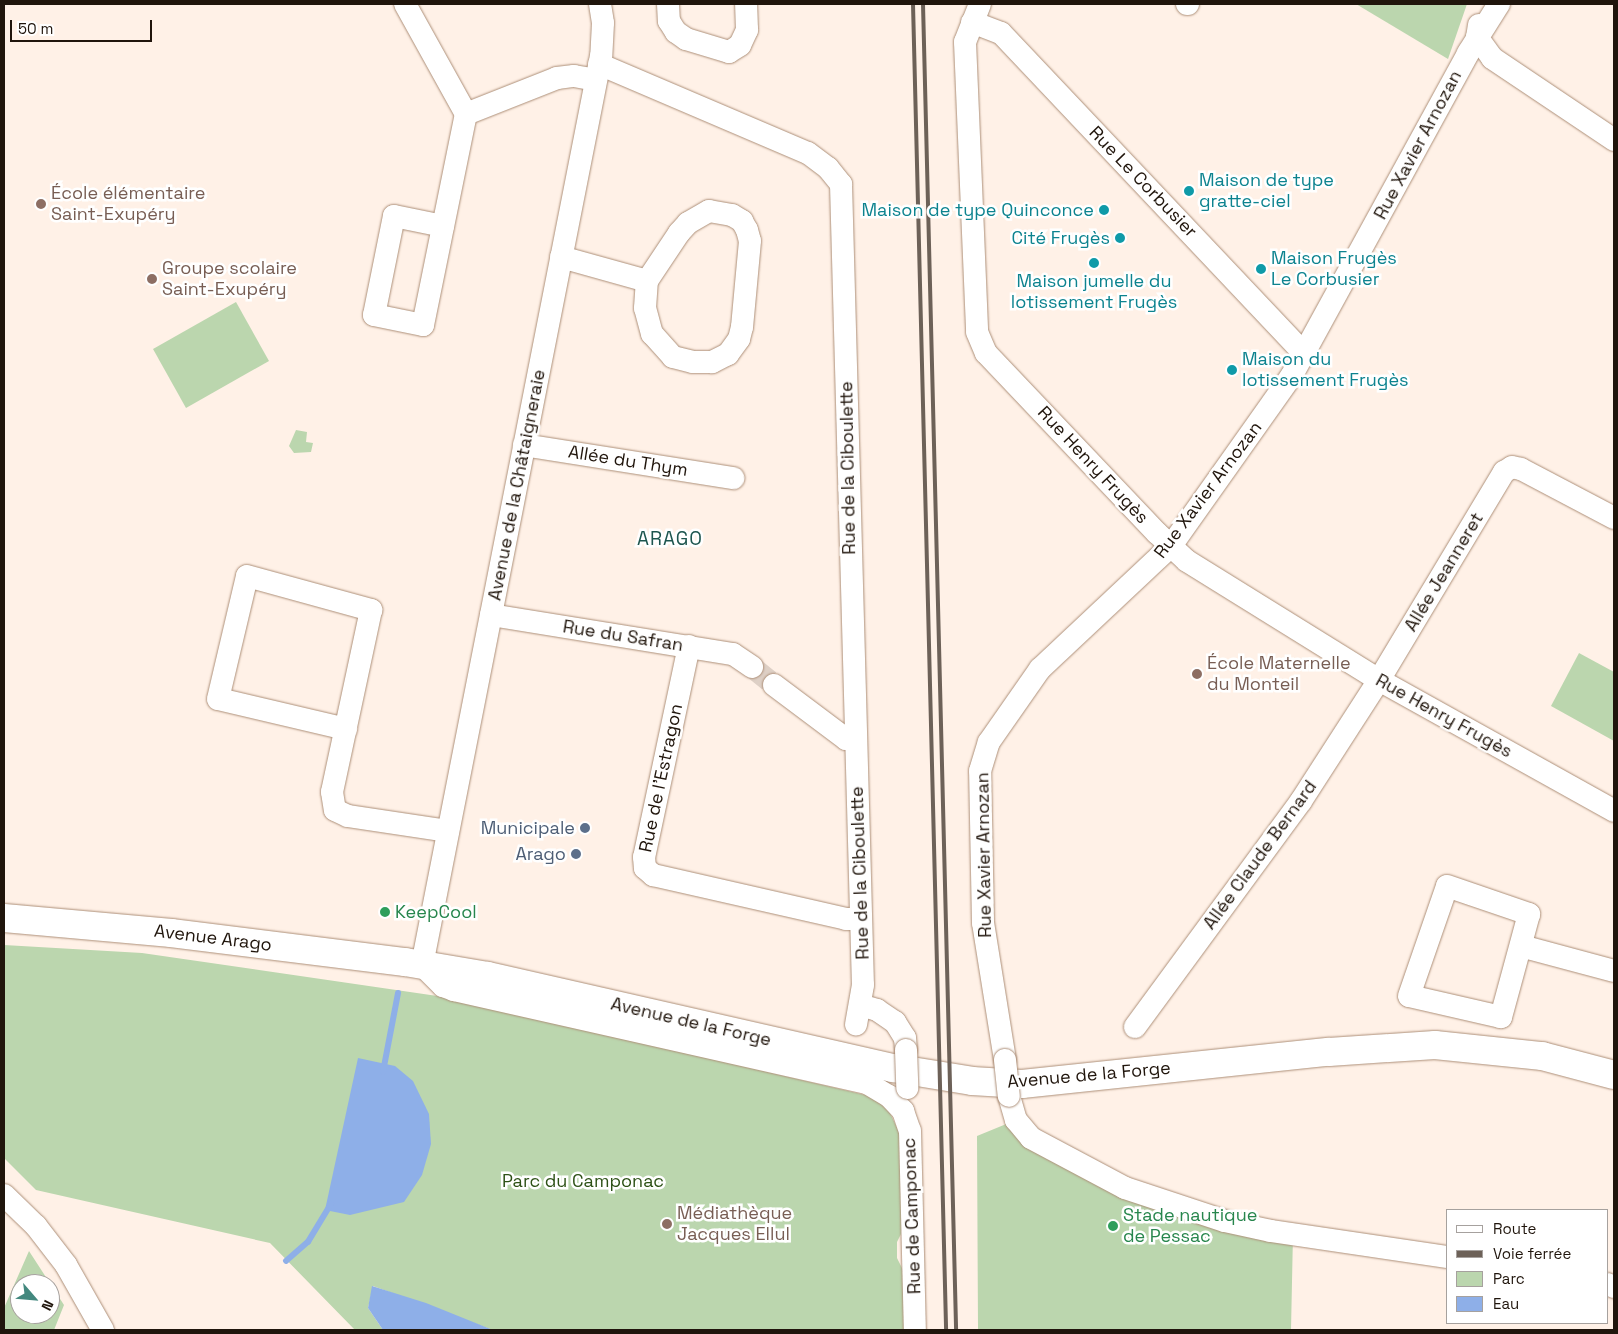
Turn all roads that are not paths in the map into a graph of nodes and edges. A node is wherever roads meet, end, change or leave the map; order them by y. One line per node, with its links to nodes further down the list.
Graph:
1 (405, 4): 10 (street)
2 (600, 4): 9 (street, Avenue de la Châtaigneraie)
3 (668, 4): 4 (street)
4 (746, 4)
5 (1481, 4): 8 (street)
6 (1499, 4): 8 (street, Rue Xavier Arnozan)
7 (976, 13): 15 (street, Rue Le Corbusier); 19 (street, Rue Henry Frugès)
8 (1477, 37): 11 (street); 15 (street, Rue Xavier Arnozan)
9 (598, 72): 10 (street, Rue de la Ciboulette); 13 (street, Avenue de la Châtaigneraie); 26 (street, Rue de la Ciboulette)
10 (466, 114): 12 (street)
11 (1614, 140)
12 (443, 226): 12 (street)
13 (561, 257): 14 (street); 16 (street, Avenue de la Châtaigneraie)
14 (647, 281): 14 (street)
15 (1306, 355): 19 (street, Rue Xavier Arnozan)
16 (524, 445): 17 (street, Allée du Thym); 20 (street, Avenue de la Châtaigneraie)
17 (733, 478)
18 (1614, 518): 23 (street, Allée Jeanneret)
19 (1171, 546): 23 (street, Rue Henry Frugès); 38 (street, Rue Xavier Arnozan, bridge)
20 (491, 615): 21 (street, Rue du Safran); 28 (street, Avenue de la Châtaigneraie)
21 (689, 646): 22 (street, Rue du Safran); 30 (street, Rue de l'Estragon)
22 (752, 667)
23 (1379, 680): 27 (street, Rue Henry Frugès); 34 (street, Allée Claude Bernard)
24 (774, 685): 26 (street)
25 (346, 729): 25 (street); 28 (street)
26 (856, 739): 30 (street, Rue de la Ciboulette)
27 (1614, 811)
28 (448, 831): 32 (street, Avenue de la Châtaigneraie)
29 (4, 918): 32 (main road, Avenue Arago)
30 (861, 920): 36 (street, Rue de la Ciboulette, bridge)
31 (1521, 946): 31 (street); 33 (street)
32 (422, 965): 35 (main road, Avenue de la Forge); 36 (street)
33 (1614, 971)
34 (1135, 1027)
35 (1614, 1075)
36 (903, 1096): 40 (street, Rue de Camponac)
37 (4, 1195): 39 (street)
38 (1446, 1257)
39 (103, 1330)
40 (915, 1330)

